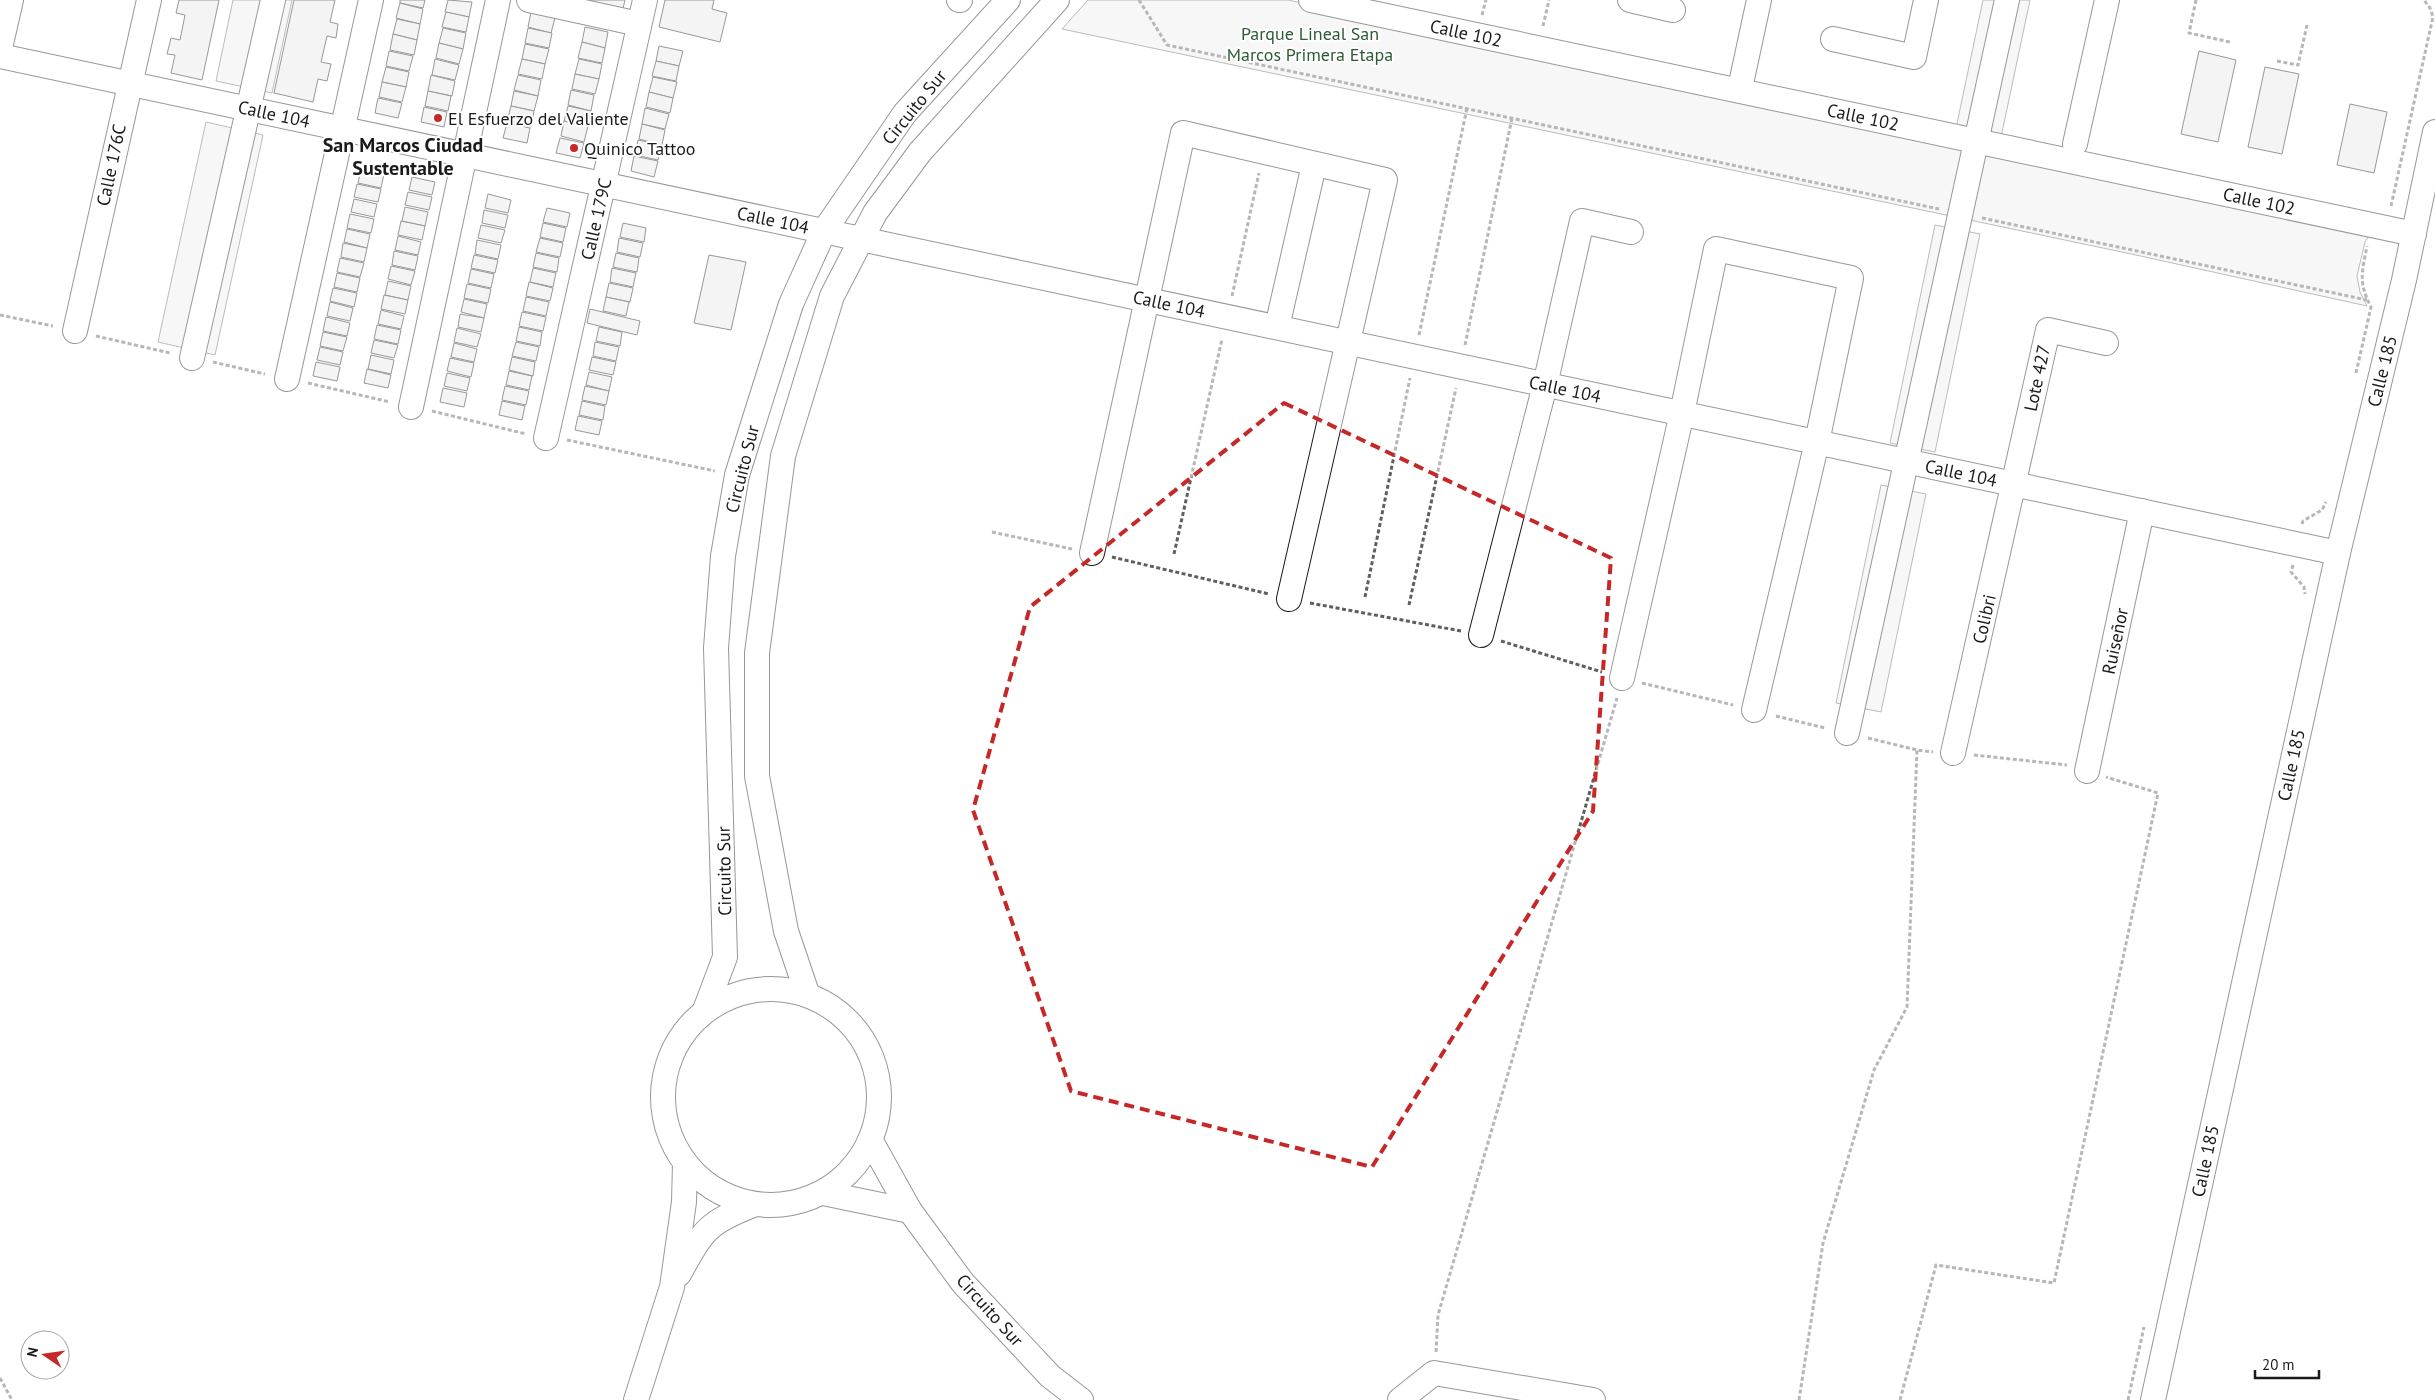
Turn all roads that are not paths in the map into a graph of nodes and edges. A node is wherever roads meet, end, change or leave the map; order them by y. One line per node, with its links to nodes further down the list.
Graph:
1 (11, 0): 19 (street)
2 (149, 0): 22 (street, Calle 176C)
3 (273, 0): 23 (street)
4 (372, 0): 24 (street)
5 (498, 0): 28 (street)
6 (529, 0): 17 (street)
7 (645, 0): 17 (street, Calle 179C)
8 (1008, 0): 31 (street, Circuito Sur)
9 (1057, 0): 34 (street, Circuito Sur)
10 (1311, 0): 26 (street, Calle 102)
11 (1630, 0): 16 (street)
12 (1759, 0): 21 (street)
13 (1926, 0): 18 (street)
14 (2006, 0): 26 (street)
15 (2107, 0): 27 (street)
16 (1673, 10)
17 (639, 24): 30 (street, Calle 179C)
18 (1833, 39)
19 (0, 48)
20 (0, 56): 22 (street, Calle 104)
21 (1742, 79)
22 (128, 84): 23 (street, Calle 104); 37 (street, Calle 176C)
23 (249, 109): 24 (street, Calle 104); 40 (street)
24 (344, 129): 28 (street, Calle 104); 41 (street)
25 (2435, 132): 33 (street, Calle 185)
26 (1977, 141): 33 (street, Calle 102); 47 (street)
27 (2075, 144)
28 (465, 155): 30 (street, Calle 104); 43 (street)
29 (1314, 165): 35 (street); 36 (street); 39 (street)
30 (604, 184): 31 (street, Calle 104); 45 (street, Calle 179C)
31 (824, 231): 34 (street, Calle 104); 60 (street, Circuito Sur)
32 (1631, 232): 42 (street)
33 (2414, 234): 51 (street, Calle 185)
34 (860, 239): 35 (street, Calle 104); 59 (street, Circuito Sur)
35 (1147, 300): 36 (street, Calle 104); 50 (street)
36 (1277, 327): 39 (street, Calle 104)
37 (75, 331)
38 (2106, 342): 48 (street, Lote 427)
39 (1349, 343): 42 (street, Calle 104); 52 (street)
40 (192, 358)
41 (287, 379)
42 (1545, 385): 44 (street, Calle 104); 53 (street)
43 (411, 407)
44 (1682, 414): 46 (street, Calle 104); 46 (street); 54 (street)
45 (546, 438)
46 (1817, 442): 47 (street, Calle 104); 55 (street)
47 (1907, 461): 48 (street, Calle 104); 56 (street)
48 (2014, 484): 49 (street, Calle 104); 57 (street, Colibri)
49 (2142, 511): 51 (street, Calle 104); 58 (street, Ruiseñor)
50 (1092, 553)
51 (2338, 553): 71 (street, Calle 185)
52 (1289, 599)
53 (1481, 635)
54 (1622, 678)
55 (1754, 710)
56 (1847, 733)
57 (1953, 754)
58 (2088, 771)
59 (807, 993): 60 (street); 61 (street)
60 (705, 1010): 62 (street)
61 (871, 1141): 63 (street); 65 (street, Circuito Sur)
62 (684, 1163): 64 (street); 66 (street)
63 (823, 1193): 64 (street); 65 (street)
64 (754, 1205): 66 (street)
65 (910, 1211): 68 (street, Circuito Sur)
66 (672, 1287): 67 (street)
67 (636, 1400)
68 (1081, 1400)
69 (1400, 1400): 70 (street)
70 (1593, 1400)
71 (2152, 1400)

